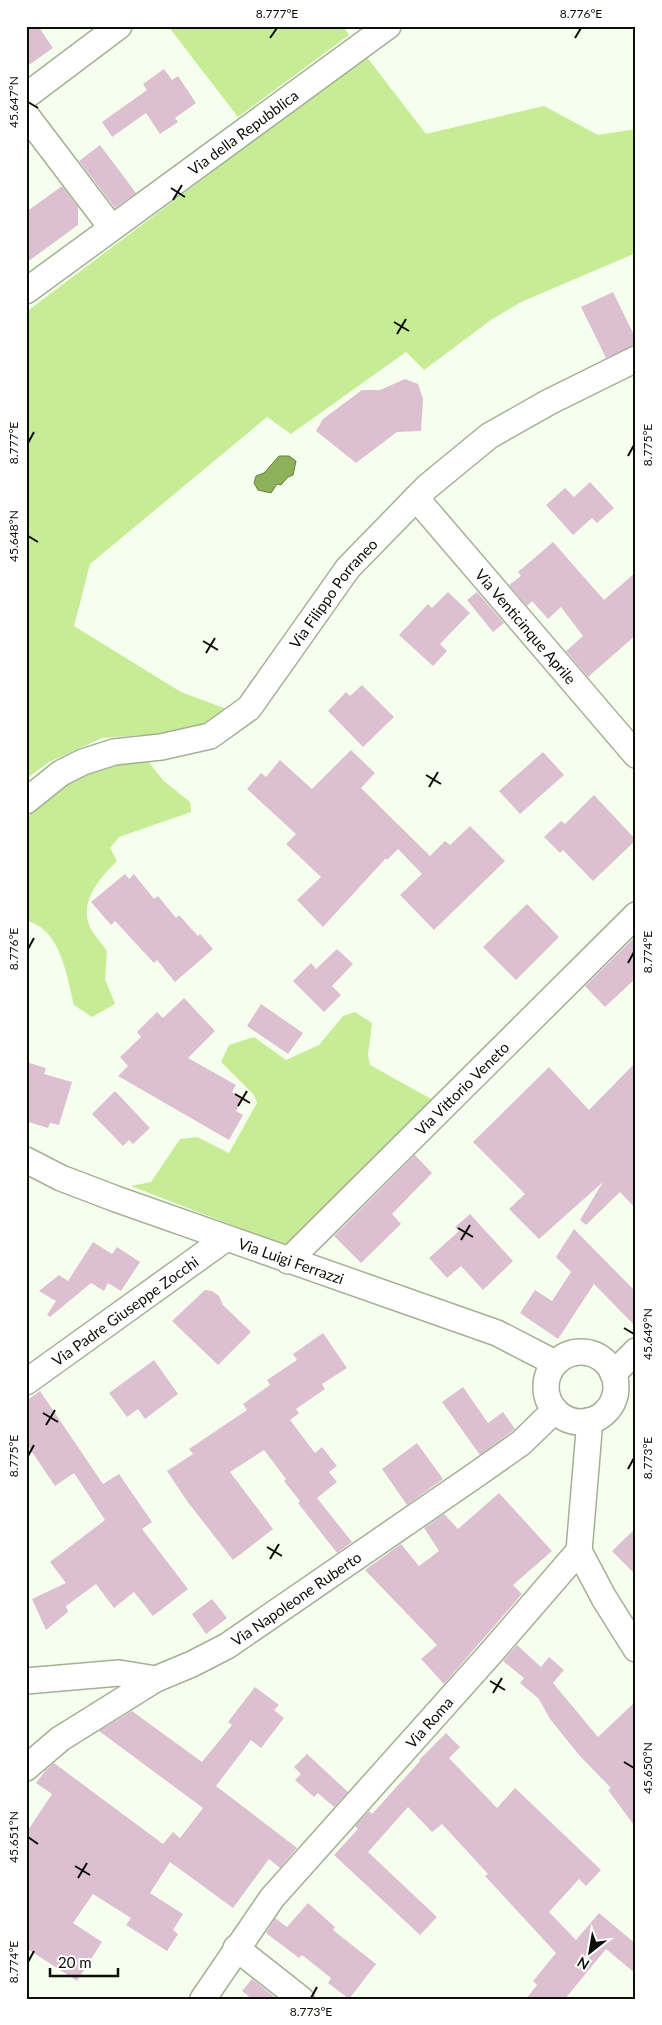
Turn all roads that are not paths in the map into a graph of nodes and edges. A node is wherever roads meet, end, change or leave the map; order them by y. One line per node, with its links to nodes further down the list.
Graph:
1 (119, 26): 3 (street)
2 (388, 26): 5 (street, Via della Repubblica)
3 (26, 96)
4 (26, 115): 5 (street)
5 (111, 227): 6 (street, Via della Repubblica)
6 (26, 291)
7 (636, 359): 8 (street, Via Filippo Porraneo)
8 (416, 498): 9 (street, Via Venticinque Aprile); 10 (street, Via Filippo Porraneo)
9 (636, 755)
10 (26, 801)
11 (636, 915): 14 (street, Via Vittorio Veneto)
12 (26, 1160): 13 (street, Via Luigi Ferrazzi)
13 (225, 1239): 14 (street, Via Luigi Ferrazzi); 18 (street, Via Padre Giuseppe Zocchi)
14 (288, 1261): 16 (street, Via Luigi Ferrazzi)
15 (636, 1351): 17 (street)
16 (555, 1363): 17 (street); 19 (street)
17 (613, 1374): 20 (street)
18 (26, 1382)
19 (555, 1410): 20 (street); 23 (street, Via Napoleone Ruberto)
20 (588, 1421): 21 (street)
21 (579, 1551): 22 (street); 26 (street, Via Roma)
22 (636, 1649)
23 (156, 1679): 24 (street); 25 (street, Via Napoleone Ruberto)
24 (26, 1681)
25 (26, 1768)
26 (236, 1948): 27 (street, Via Roma); 28 (street)
27 (203, 1999)
28 (301, 1999)

